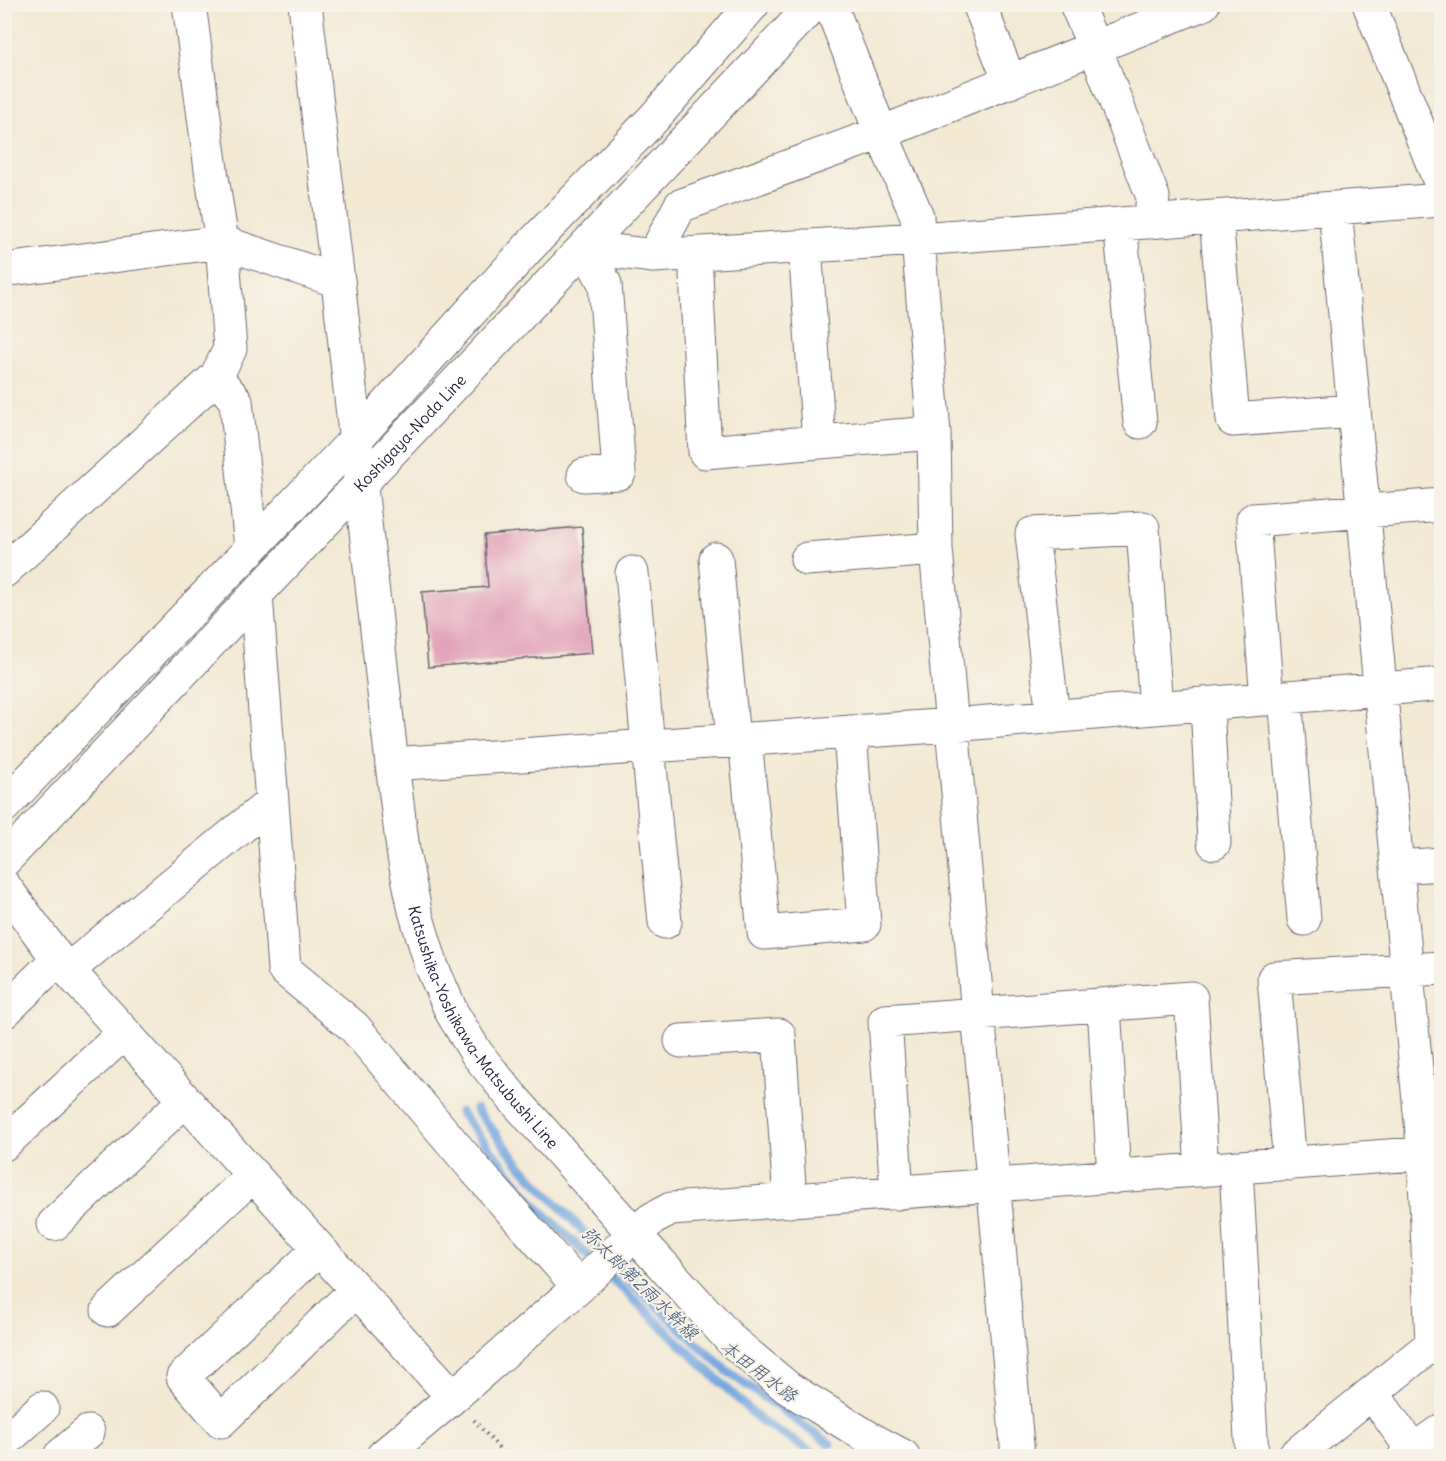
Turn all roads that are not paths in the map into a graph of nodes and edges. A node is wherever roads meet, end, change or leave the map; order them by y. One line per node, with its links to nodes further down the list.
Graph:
1 (189, 4): 20 (street)
2 (305, 4): 26 (street)
3 (753, 4): 31 (street)
4 (814, 4): 22 (street, Koshigaya-Noda Line)
5 (830, 4): 13 (street)
6 (979, 4): 12 (street)
7 (1076, 4): 11 (street)
8 (1203, 4): 10 (street)
9 (1369, 4): 14 (street)
10 (1170, 11): 11 (street)
11 (1095, 48): 12 (street); 18 (street)
12 (1010, 82): 13 (street)
13 (881, 133): 19 (street); 24 (street)
14 (1442, 187)
15 (1442, 200): 16 (street)
16 (1335, 208): 17 (street); 28 (street)
17 (1216, 217): 18 (street); 28 (street)
18 (1135, 223): 19 (street); 29 (street)
19 (918, 239): 21 (street); 30 (street)
20 (222, 242): 25 (street); 26 (street); 27 (street)
21 (805, 246): 23 (street); 32 (street)
22 (586, 248): 24 (street); 33 (street); 34 (street, Koshigaya-Noda Line)
23 (695, 254): 24 (street); 32 (street)
24 (654, 256)
25 (4, 270)
26 (338, 281): 31 (street)
27 (216, 377): 37 (street); 41 (street)
28 (1354, 411): 36 (street)
29 (1140, 422)
30 (934, 433): 32 (street); 38 (street)
31 (356, 439): 34 (street, Katsushika-Yoshikawa-Matsubushi Line); 37 (street)
32 (819, 442)
33 (584, 475)
34 (361, 486): 43 (street, Koshigaya-Noda Line); 54 (street, Katsushika-Yoshikawa-Matsubushi Line)
35 (1442, 505): 36 (street)
36 (1364, 512): 45 (street); 46 (street)
37 (251, 548): 56 (street)
38 (936, 549): 40 (street); 50 (street)
39 (716, 559): 52 (street)
40 (807, 559)
41 (4, 571)
42 (632, 573): 53 (street)
43 (256, 595): 55 (street); 58 (street, Koshigaya-Noda Line)
44 (1442, 684): 45 (street)
45 (1380, 689): 46 (street); 60 (street)
46 (1276, 698): 47 (street); 62 (street)
47 (1207, 704): 48 (street); 57 (street)
48 (1156, 708): 49 (street); 49 (street)
49 (1053, 717): 50 (street)
50 (952, 725): 51 (street); 69 (street)
51 (850, 732): 52 (street); 52 (street)
52 (739, 740): 53 (street)
53 (648, 746): 54 (street); 63 (street)
54 (392, 764): 84 (street, Katsushika-Yoshikawa-Matsubushi Line)
55 (272, 802): 64 (street); 86 (street)
56 (4, 806)
57 (1214, 843)
58 (4, 861)
59 (1442, 864): 60 (street)
60 (1397, 867): 66 (street)
61 (4, 886): 64 (street)
62 (1304, 919)
63 (665, 922)
64 (63, 964): 68 (street); 70 (street)
65 (1442, 968): 66 (street)
66 (1407, 970): 74 (street); 75 (street)
67 (1104, 1005): 69 (street); 77 (street); 79 (street)
68 (4, 1012)
69 (978, 1014): 80 (street); 81 (street)
70 (124, 1033): 72 (street); 73 (street)
71 (681, 1041): 82 (street)
72 (185, 1100): 78 (street); 83 (street)
73 (4, 1144)
74 (1433, 1153): 75 (street); 89 (street)
75 (1290, 1164): 76 (street)
76 (1236, 1168): 77 (street); 100 (street)
77 (1202, 1170): 79 (street)
78 (253, 1175): 85 (street); 88 (street)
79 (1114, 1177): 80 (street)
80 (994, 1186): 81 (street); 99 (street)
81 (897, 1193): 82 (street)
82 (790, 1201): 84 (street)
83 (54, 1224)
84 (634, 1234): 86 (street); 98 (street, Katsushika-Yoshikawa-Matsubushi Line)
85 (319, 1249): 87 (street); 87 (street)
86 (579, 1287): 90 (street)
87 (356, 1290): 90 (street)
88 (108, 1310)
89 (1372, 1393): 95 (street); 101 (street)
90 (453, 1397): 97 (street)
91 (42, 1408): 94 (street)
92 (1442, 1430): 95 (street)
93 (88, 1432): 96 (street)
94 (4, 1442)
95 (1413, 1454)
96 (60, 1456)
97 (383, 1456)
98 (903, 1456)
99 (1018, 1456)
100 (1252, 1456)
101 (1294, 1456)

